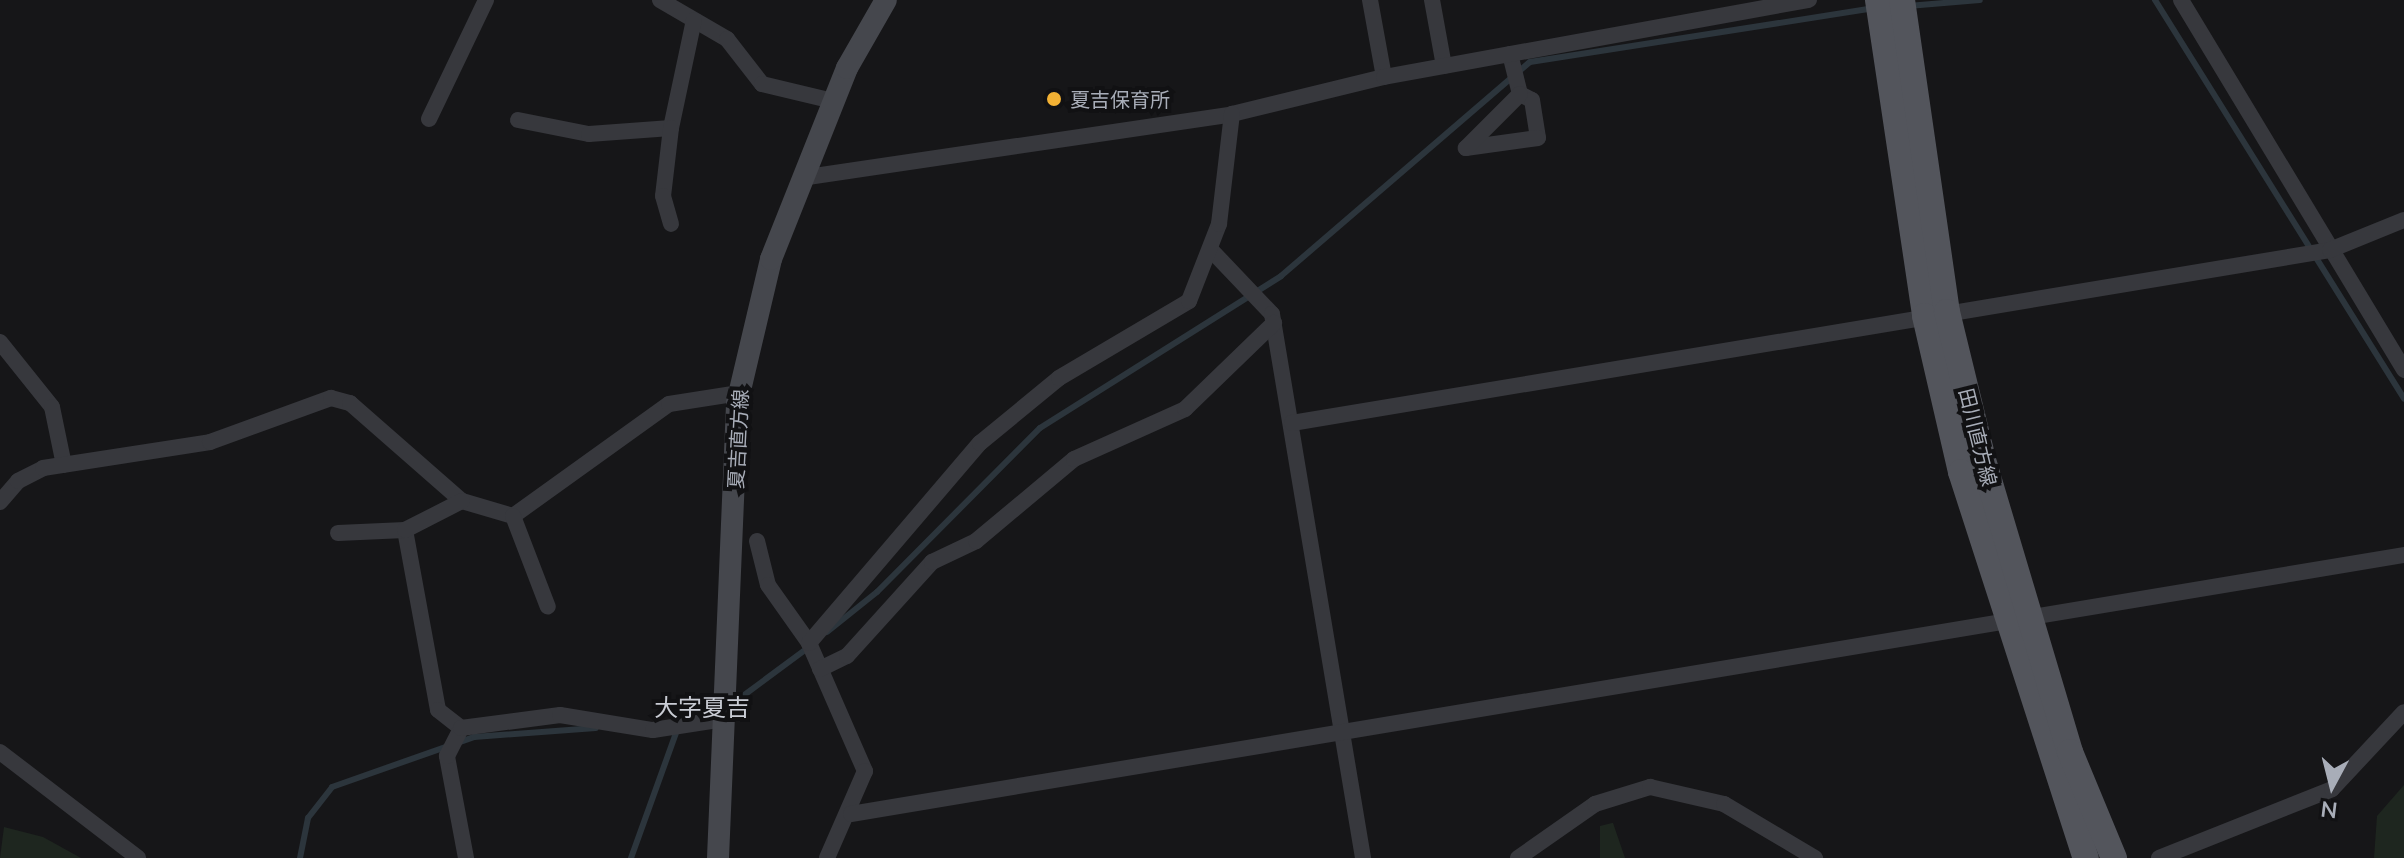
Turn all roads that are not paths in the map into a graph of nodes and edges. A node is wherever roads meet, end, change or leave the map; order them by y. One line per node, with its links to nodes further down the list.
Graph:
1 (486, 0): 17 (street)
2 (660, 0): 10 (street)
3 (886, 0): 15 (main road, 夏吉直方線)
4 (1370, 0): 13 (street)
5 (1432, 0): 12 (street)
6 (1809, 0): 11 (street)
7 (1878, 0): 25 (main road, 田川直方線)
8 (1902, 0): 25 (main road, 田川直方線)
9 (2181, 0): 23 (street)
10 (694, 20): 15 (street); 19 (street)
11 (1510, 54): 12 (street); 14 (street)
12 (1444, 66): 13 (street)
13 (1384, 77): 16 (street)
14 (1520, 94)
15 (833, 101): 20 (main road, 夏吉直方線)
16 (1232, 114): 20 (street); 24 (street)
17 (429, 119)
18 (518, 120): 19 (street)
19 (671, 128): 22 (street)
20 (801, 178): 29 (main road, 夏吉直方線)
21 (2404, 220): 23 (street)
22 (671, 224)
23 (2330, 250): 25 (street); 28 (street)
24 (1212, 251): 26 (street); 41 (street)
25 (1936, 314): 30 (street); 40 (main road, 田川直方線)
26 (1274, 323): 30 (street); 42 (street)
27 (0, 342): 31 (street)
28 (2404, 370)
29 (739, 393): 34 (street); 44 (main road, 夏吉直方線)
30 (1292, 423): 46 (street)
31 (64, 465): 32 (street); 33 (street)
32 (462, 501): 34 (street); 35 (street)
33 (0, 502)
34 (513, 516): 39 (street)
35 (405, 530): 36 (street); 45 (street)
36 (338, 533)
37 (757, 541): 41 (street)
38 (2404, 555): 40 (street)
39 (548, 607)
40 (2014, 617): 46 (street); 56 (main road, 田川直方線); 57 (main road, 田川直方線)
41 (809, 643): 42 (street)
42 (820, 669): 48 (street)
43 (2404, 712): 58 (street)
44 (724, 719): 45 (street); 51 (main road, 夏吉直方線)
45 (461, 728): 50 (street)
46 (1345, 736): 48 (street); 53 (street)
47 (0, 752): 49 (street)
48 (851, 814): 52 (street)
49 (138, 858)
50 (466, 858)
51 (718, 858)
52 (827, 858)
53 (1363, 858)
54 (1518, 858): 55 (street)
55 (1815, 858)
56 (2086, 858)
57 (2114, 858)
58 (2159, 858)

